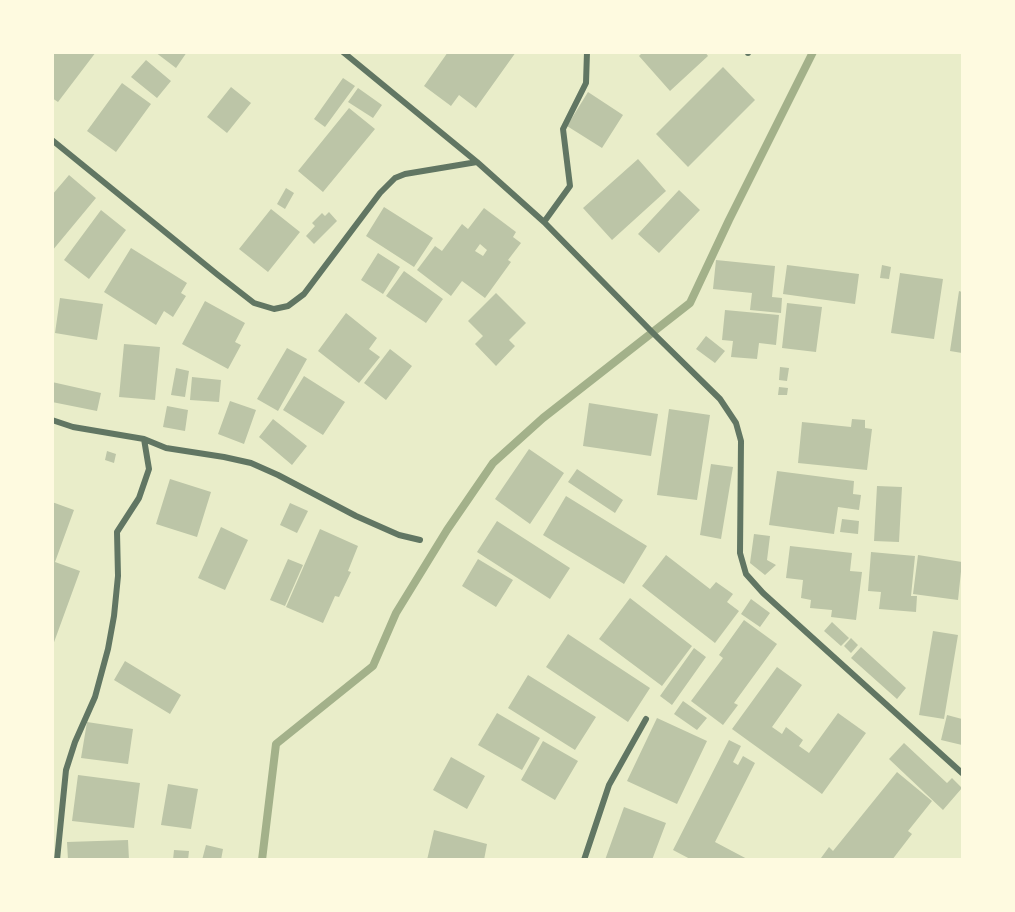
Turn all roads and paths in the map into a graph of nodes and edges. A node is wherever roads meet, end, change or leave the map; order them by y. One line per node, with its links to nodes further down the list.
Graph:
1 (343, 52): 4 (street)
2 (587, 52): 5 (street)
3 (52, 141): 4 (street)
4 (477, 162): 5 (street)
5 (544, 222): 10 (street)
6 (52, 420): 7 (street)
7 (144, 439): 8 (street); 11 (street)
8 (420, 540)
9 (646, 719): 12 (street)
10 (963, 773)
11 (57, 860)
12 (584, 860)

